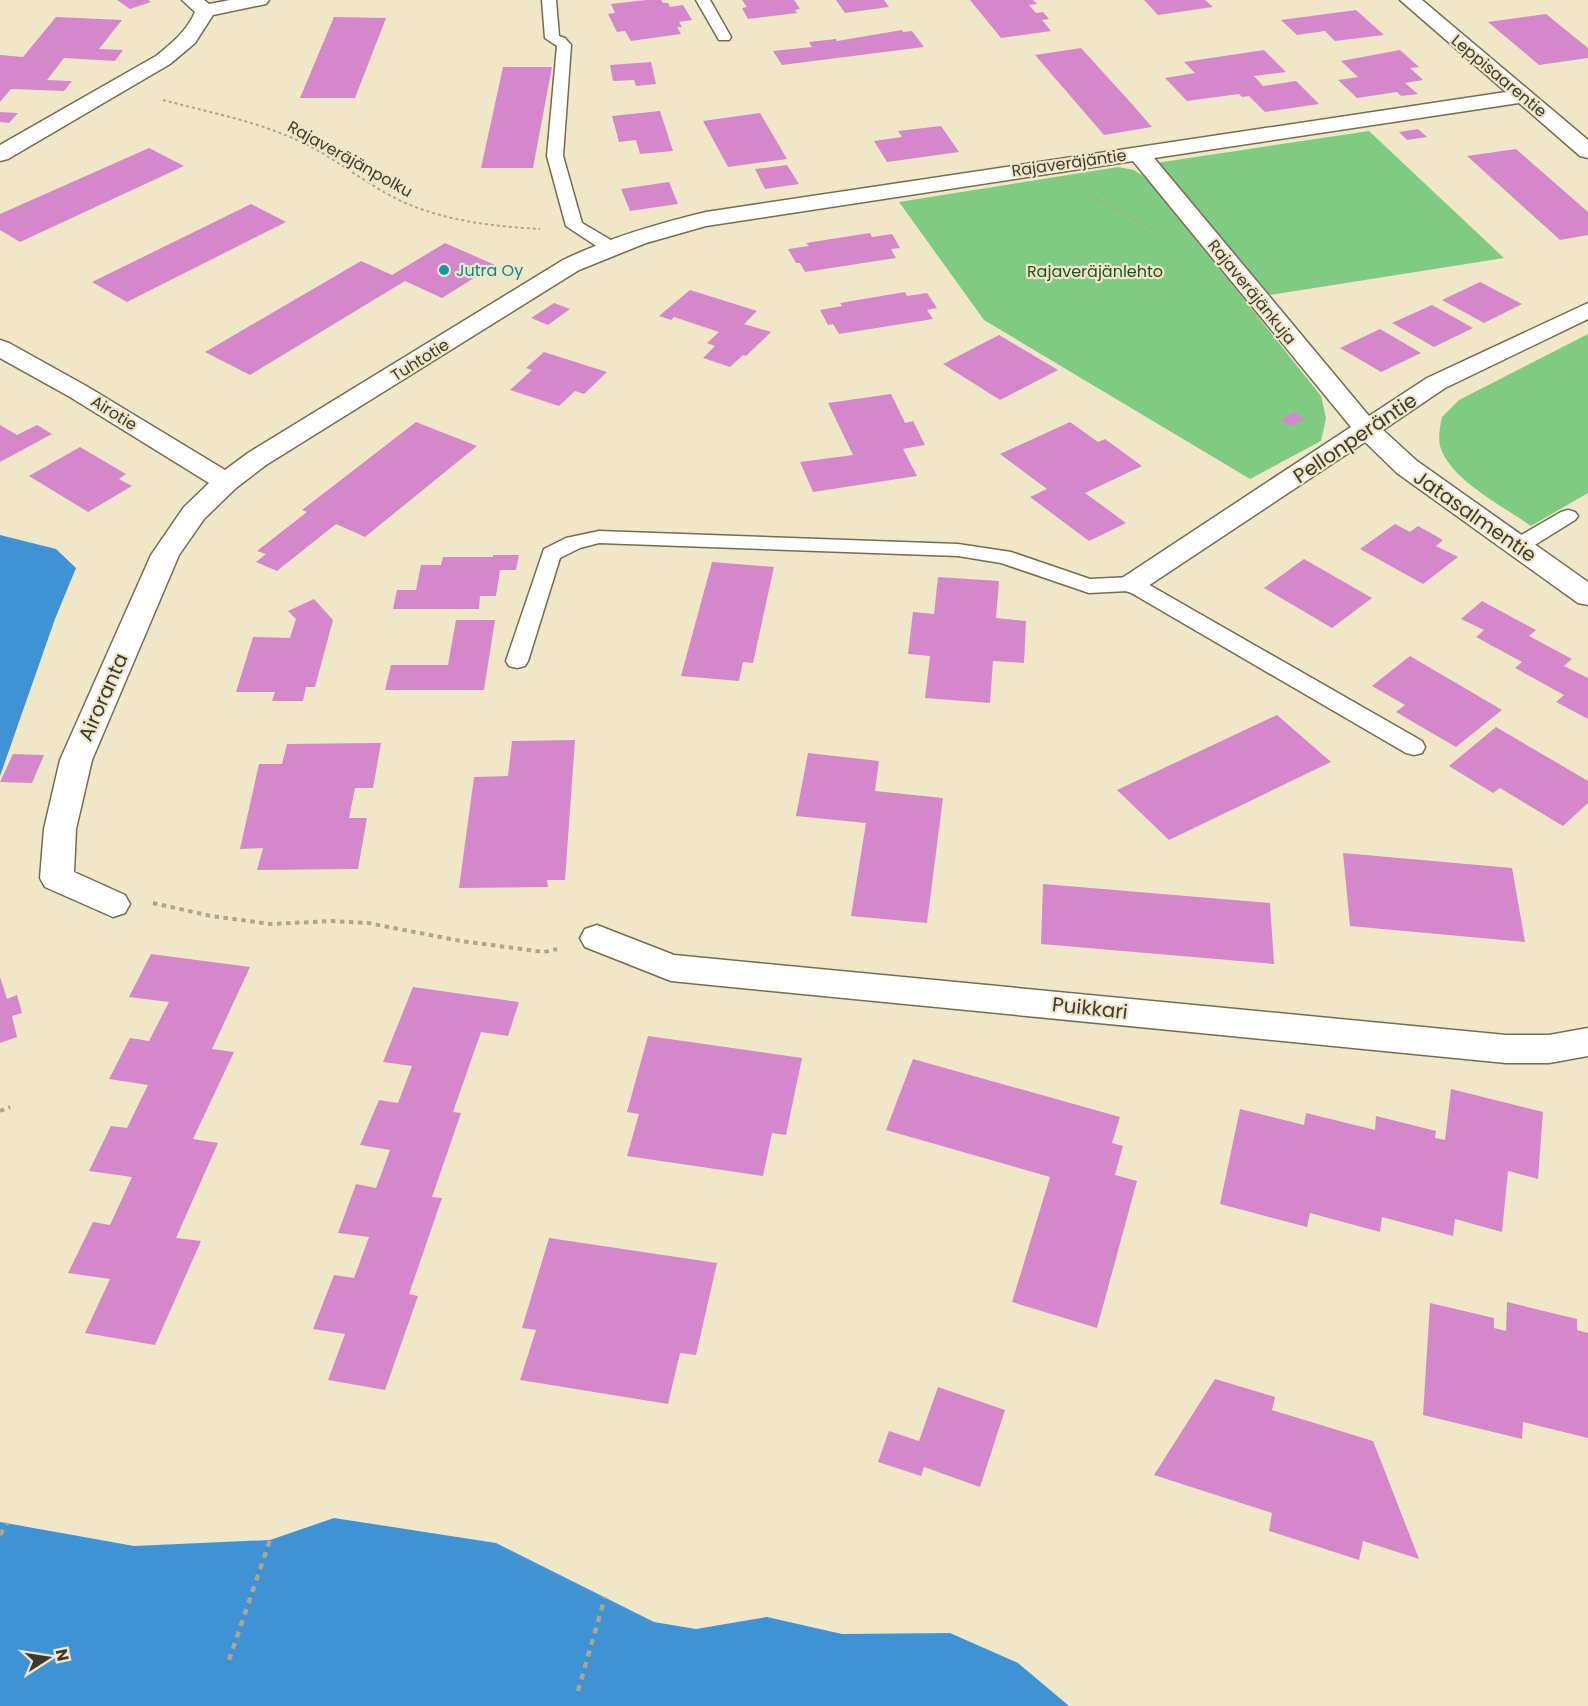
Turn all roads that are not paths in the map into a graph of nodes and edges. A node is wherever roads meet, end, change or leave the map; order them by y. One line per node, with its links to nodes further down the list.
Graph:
1 (259, 0): 5 (street)
2 (549, 0): 11 (lane)
3 (703, 0): 6 (lane)
4 (1410, 0): 7 (street, Leppisaarentie)
5 (198, 5): 10 (street)
6 (723, 37)
7 (1523, 96): 8 (street, Leppisaarentie); 9 (street, Rajaveräjäntie)
8 (1588, 151)
9 (1138, 153): 11 (street, Rajaveräjäntie); 14 (street, Rajaveräjänkuja)
10 (0, 154)
11 (607, 243): 15 (street, Tuhtotie)
12 (1588, 310): 14 (street, Pellonperäntie)
13 (0, 348): 15 (street, Airotie)
14 (1367, 430): 17 (street, Jatasalmentie); 18 (street, Pellonperäntie)
15 (226, 482): 22 (street, Airoranta)
16 (1568, 516): 17 (lane)
17 (1518, 546): 19 (street, Jatasalmentie)
18 (1132, 584): 20 (lane); 21 (lane)
19 (1588, 596)
20 (517, 661)
21 (1414, 747)
22 (113, 904)
23 (597, 938): 24 (street, Puikkari)
24 (1588, 1042)

